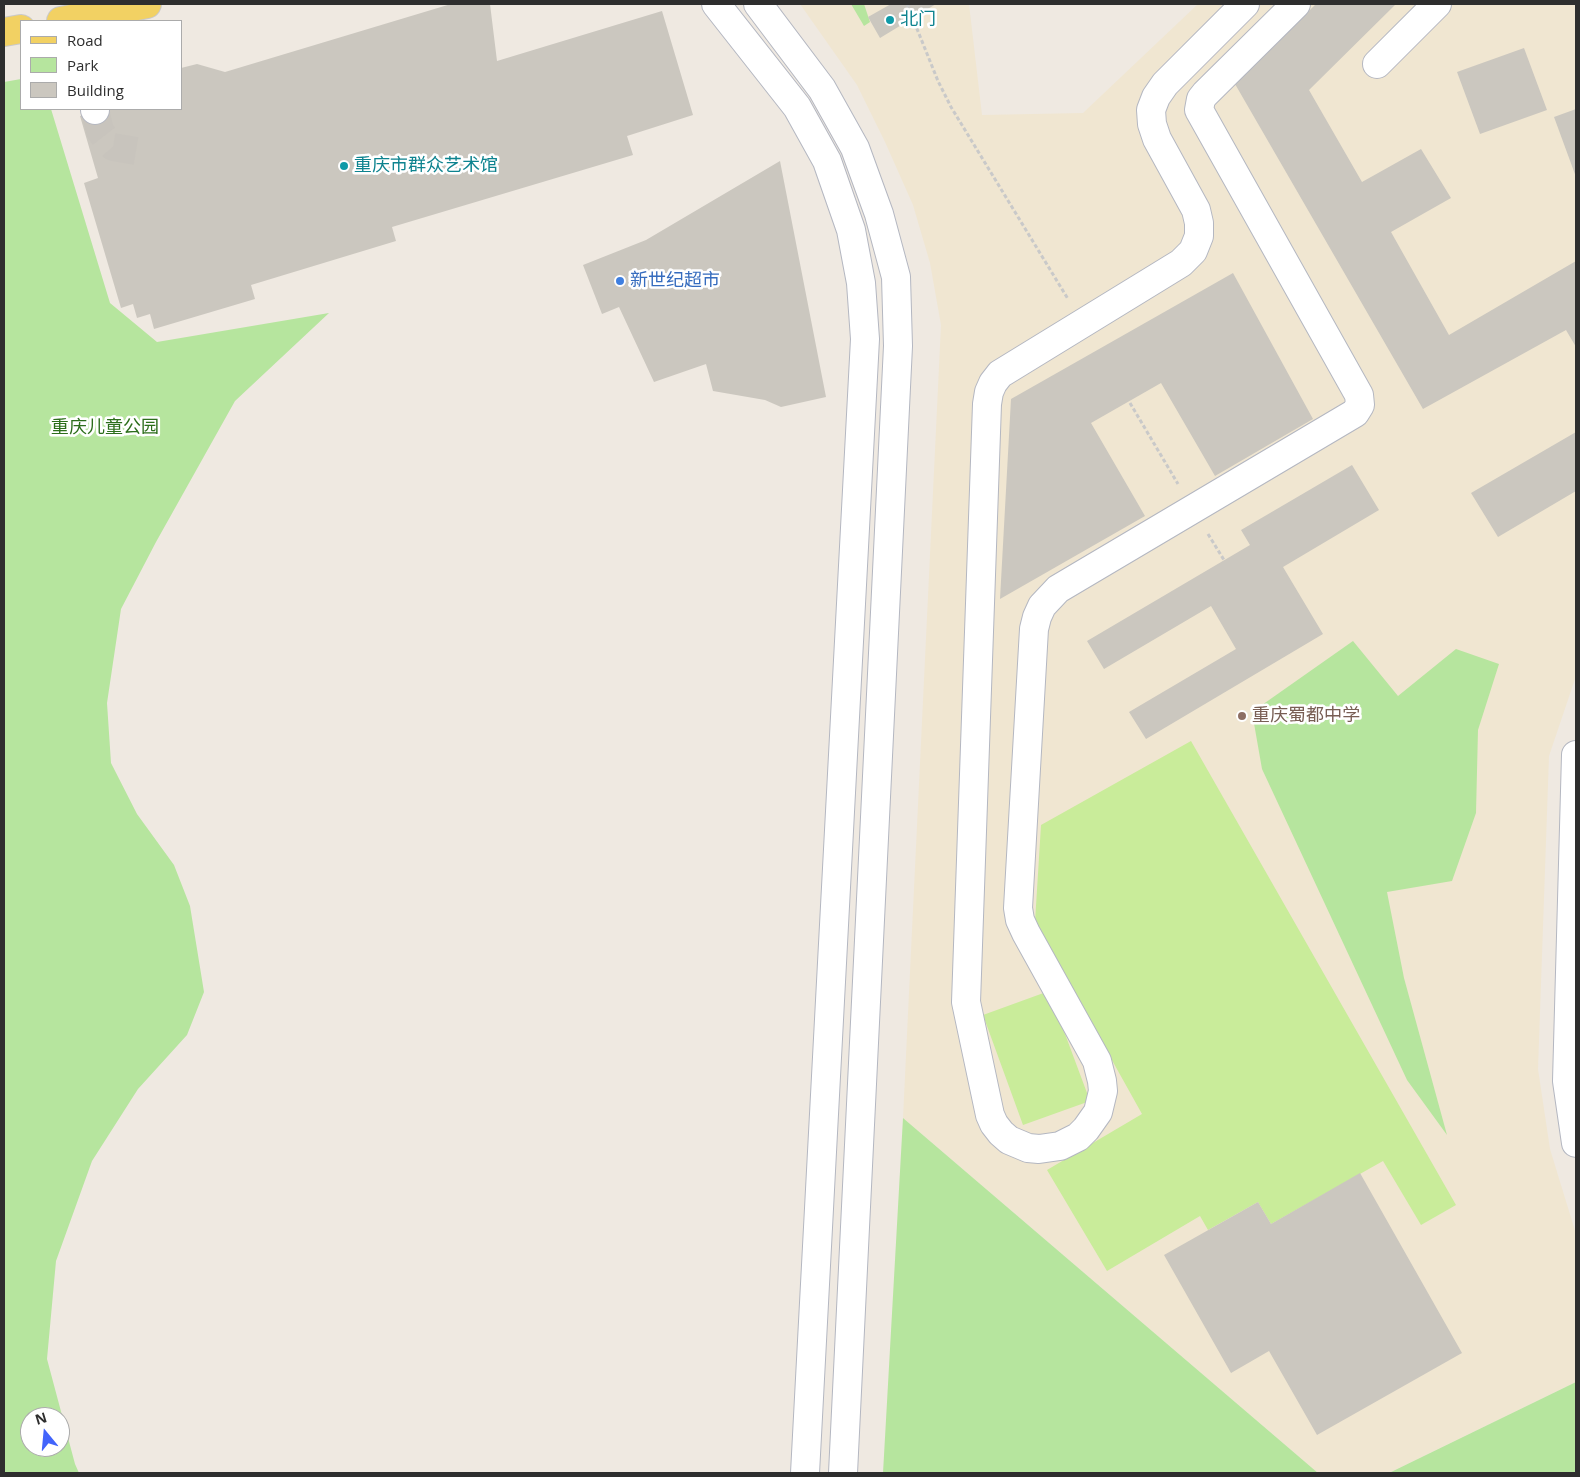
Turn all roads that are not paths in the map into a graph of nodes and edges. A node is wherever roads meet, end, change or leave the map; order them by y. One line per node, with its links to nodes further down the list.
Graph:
1 (147, 4): 7 (main road)
2 (716, 4): 13 (street)
3 (758, 4): 14 (street)
4 (1245, 4): 5 (street)
5 (1296, 4)
6 (1437, 4): 10 (street)
7 (71, 20)
8 (20, 29): 9 (main road)
9 (4, 32)
10 (1377, 64)
11 (1576, 755): 12 (street)
12 (1576, 1143)
13 (805, 1473)
14 (843, 1473)

